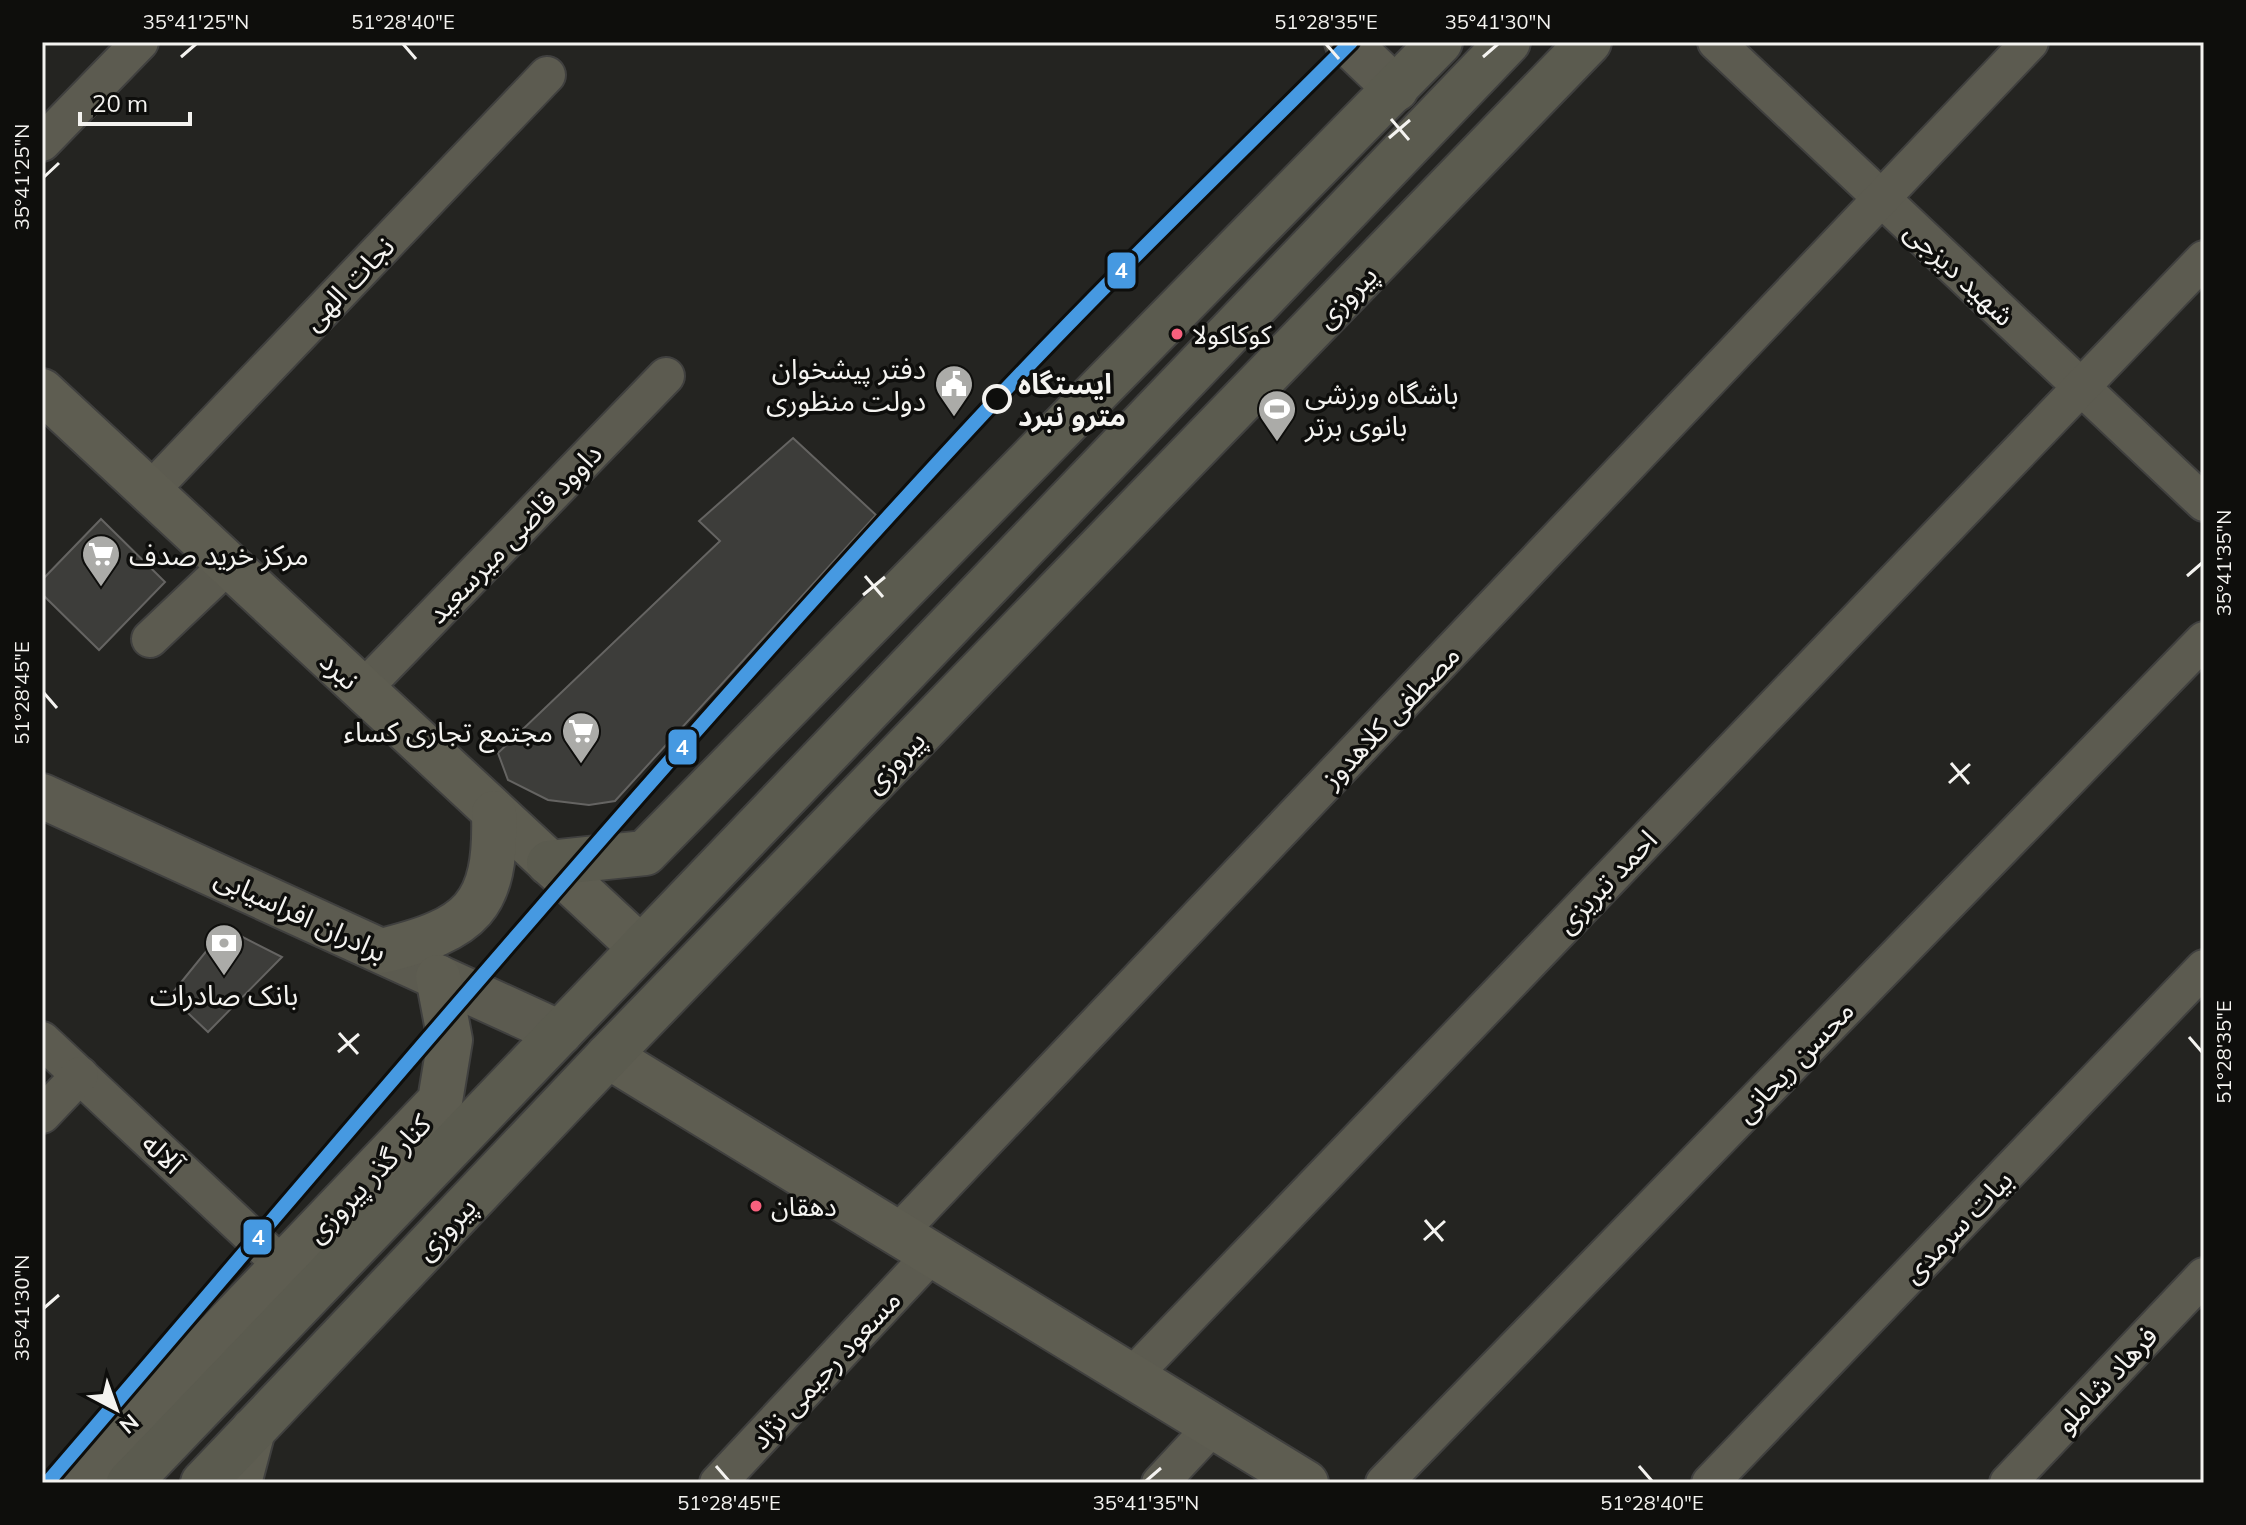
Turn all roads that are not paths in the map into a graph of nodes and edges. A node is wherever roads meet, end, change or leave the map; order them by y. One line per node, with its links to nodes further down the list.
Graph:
1 (140, 42): 11 (street)
2 (1347, 42): 9 (street)
3 (1440, 42): 9 (main road)
4 (1508, 42): 10 (main road, پیروزی)
5 (1589, 42): 36 (main road, پیروزی)
6 (1716, 42): 12 (street, شهید دیزجی)
7 (2030, 42): 12 (street, مصطفی کلاهدوز)
8 (547, 75): 19 (street, نجات الهی)
9 (1396, 89): 10 (main road); 14 (main road)
10 (1431, 122): 18 (main road, پیروزی)
11 (42, 143)
12 (1882, 198): 16 (street, شهید دیزجی); 39 (street, مصطفی کلاهدوز)
13 (2204, 259): 16 (street, احمد تبریزی)
14 (1140, 349): 18 (main road); 22 (main road)
15 (666, 376): 26 (street, داوود قاضی میرسعید)
16 (2081, 387): 20 (street, شهید دیزجی); 42 (street, احمد تبریزی)
17 (42, 391): 19 (main road, نبرد)
18 (1129, 437): 21 (main road, پیروزی)
19 (150, 491): 23 (main road, نبرد)
20 (2204, 503)
21 (1034, 537): 22 (main road); 30 (main road, پیروزی)
22 (940, 554): 29 (main road)
23 (228, 565): 24 (street); 26 (main road, نبرد)
24 (150, 639)
25 (2204, 640): 52 (street, محسن ریحانی)
26 (362, 690): 28 (main road, نبرد)
27 (42, 796): 31 (street, برادران افراسیابی)
28 (494, 813): 29 (main road, نبرد); 31 (main road)
29 (549, 863): 30 (main road, نبرد)
30 (640, 947): 34 (main road, پیروزی)
31 (382, 951): 33 (street, برادران افراسیابی)
32 (2204, 968): 53 (street, بیات سرمدی)
33 (438, 977): 34 (street, برادران افراسیابی); 40 (main road, کنار گذر پیروزی)
34 (560, 1033): 36 (main road); 46 (main road, پیروزی)
35 (42, 1040): 37 (street, آلاله)
36 (608, 1056): 39 (main road); 44 (main road, پیروزی)
37 (80, 1075): 38 (street); 40 (street, آلاله)
38 (42, 1115)
39 (915, 1244): 42 (main road); 49 (street, مسعود رحیمی نژاد)
40 (283, 1266): 45 (main road, کنار گذر پیروزی)
41 (2204, 1276): 54 (street, فرهاد شاملو)
42 (1132, 1376): 43 (main road)
43 (1213, 1426): 50 (street); 51 (main road)
44 (253, 1430): 47 (main road, پیروزی); 48 (main road)
45 (75, 1483)
46 (129, 1483)
47 (203, 1483)
48 (239, 1483)
49 (718, 1483)
50 (1160, 1483)
51 (1306, 1483)
52 (1384, 1483)
53 (1710, 1483)
54 (2008, 1483)

